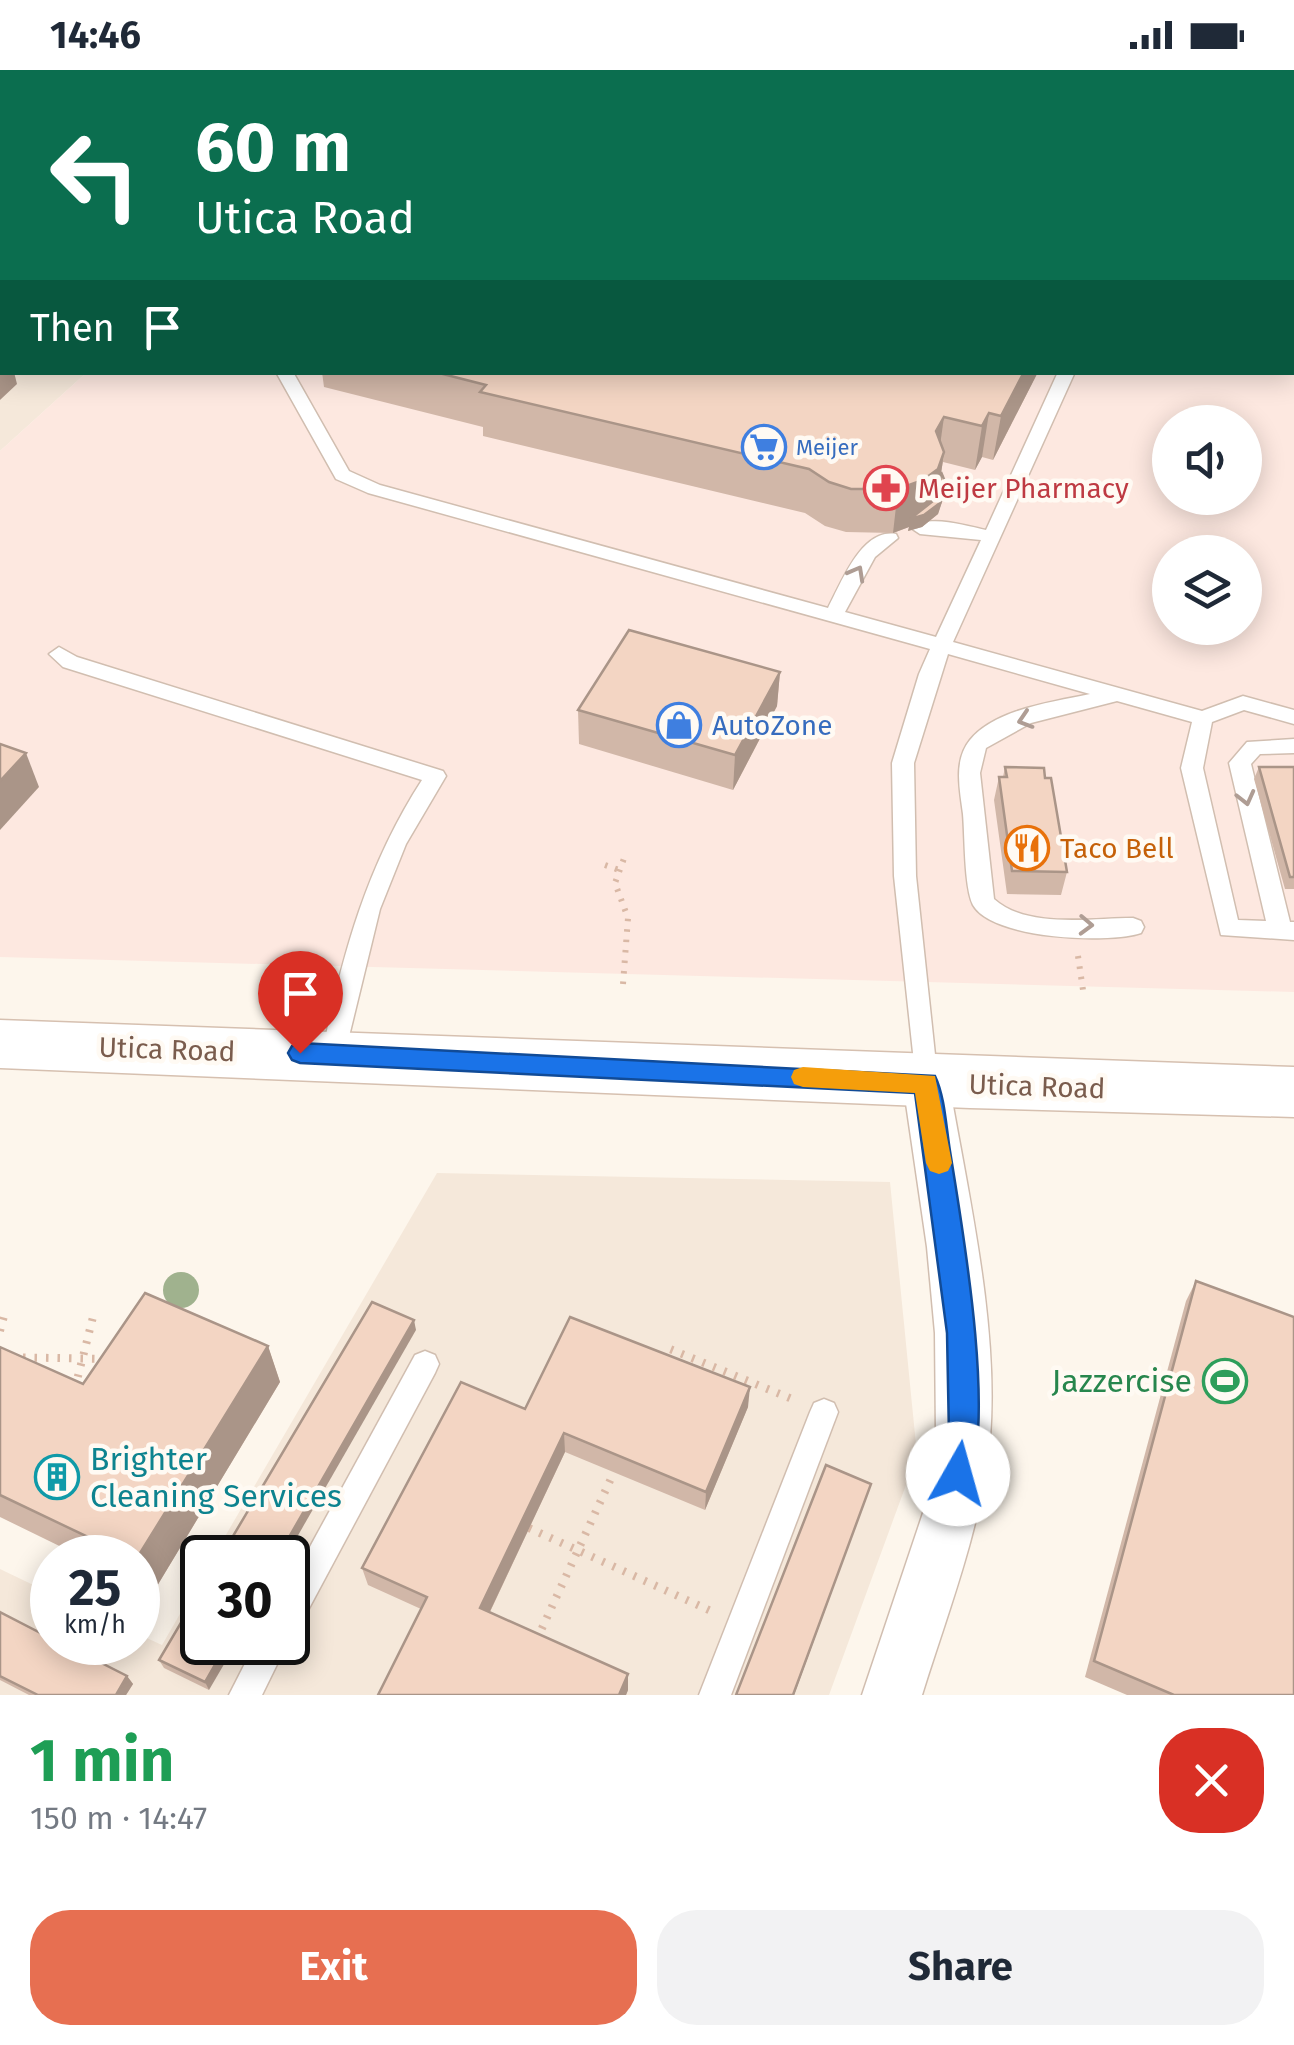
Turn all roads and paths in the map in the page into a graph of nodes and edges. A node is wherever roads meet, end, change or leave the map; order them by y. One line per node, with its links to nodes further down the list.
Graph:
1 (286, 375): 6 (lane)
2 (1066, 375): 4 (lane)
3 (920, 528): 4 (lane)
4 (992, 537): 7 (lane)
5 (889, 538): 6 (lane, one-way to 5)
6 (833, 616): 7 (lane)
7 (942, 646): 9 (lane); 23 (lane)
8 (59, 654): 22 (lane)
9 (1119, 694): 11 (lane); 16 (lane, one-way to 16)
10 (1294, 717): 11 (lane)
11 (1204, 718): 17 (lane)
12 (1294, 746): 17 (lane, one-way to 17)
13 (626, 853): 15 (path)
14 (605, 865): 15 (path)
15 (619, 870): 19 (path)
16 (1133, 927)
17 (1287, 931)
18 (1076, 940): 20 (path)
19 (622, 984)
20 (1084, 998)
21 (0, 1044): 22 (main road, Utica Road)
22 (334, 1054): 23 (main road, Utica Road)
23 (926, 1083): 24 (main road, Utica Road); 44 (street)
24 (1294, 1092)
25 (4, 1316): 27 (path)
26 (93, 1317): 29 (path)
27 (0, 1332)
28 (0, 1357): 29 (path)
29 (82, 1358): 30 (path); 33 (path)
30 (126, 1359)
31 (424, 1364): 38 (lane)
32 (660, 1372): 34 (path)
33 (74, 1394)
34 (811, 1406): 43 (lane)
35 (614, 1472): 37 (path)
36 (529, 1528): 37 (path)
37 (578, 1550): 39 (path); 40 (path)
38 (310, 1575)
39 (712, 1611)
40 (534, 1647)
41 (261, 1665): 42 (lane)
42 (245, 1695)
43 (715, 1695)
44 (892, 1695)

